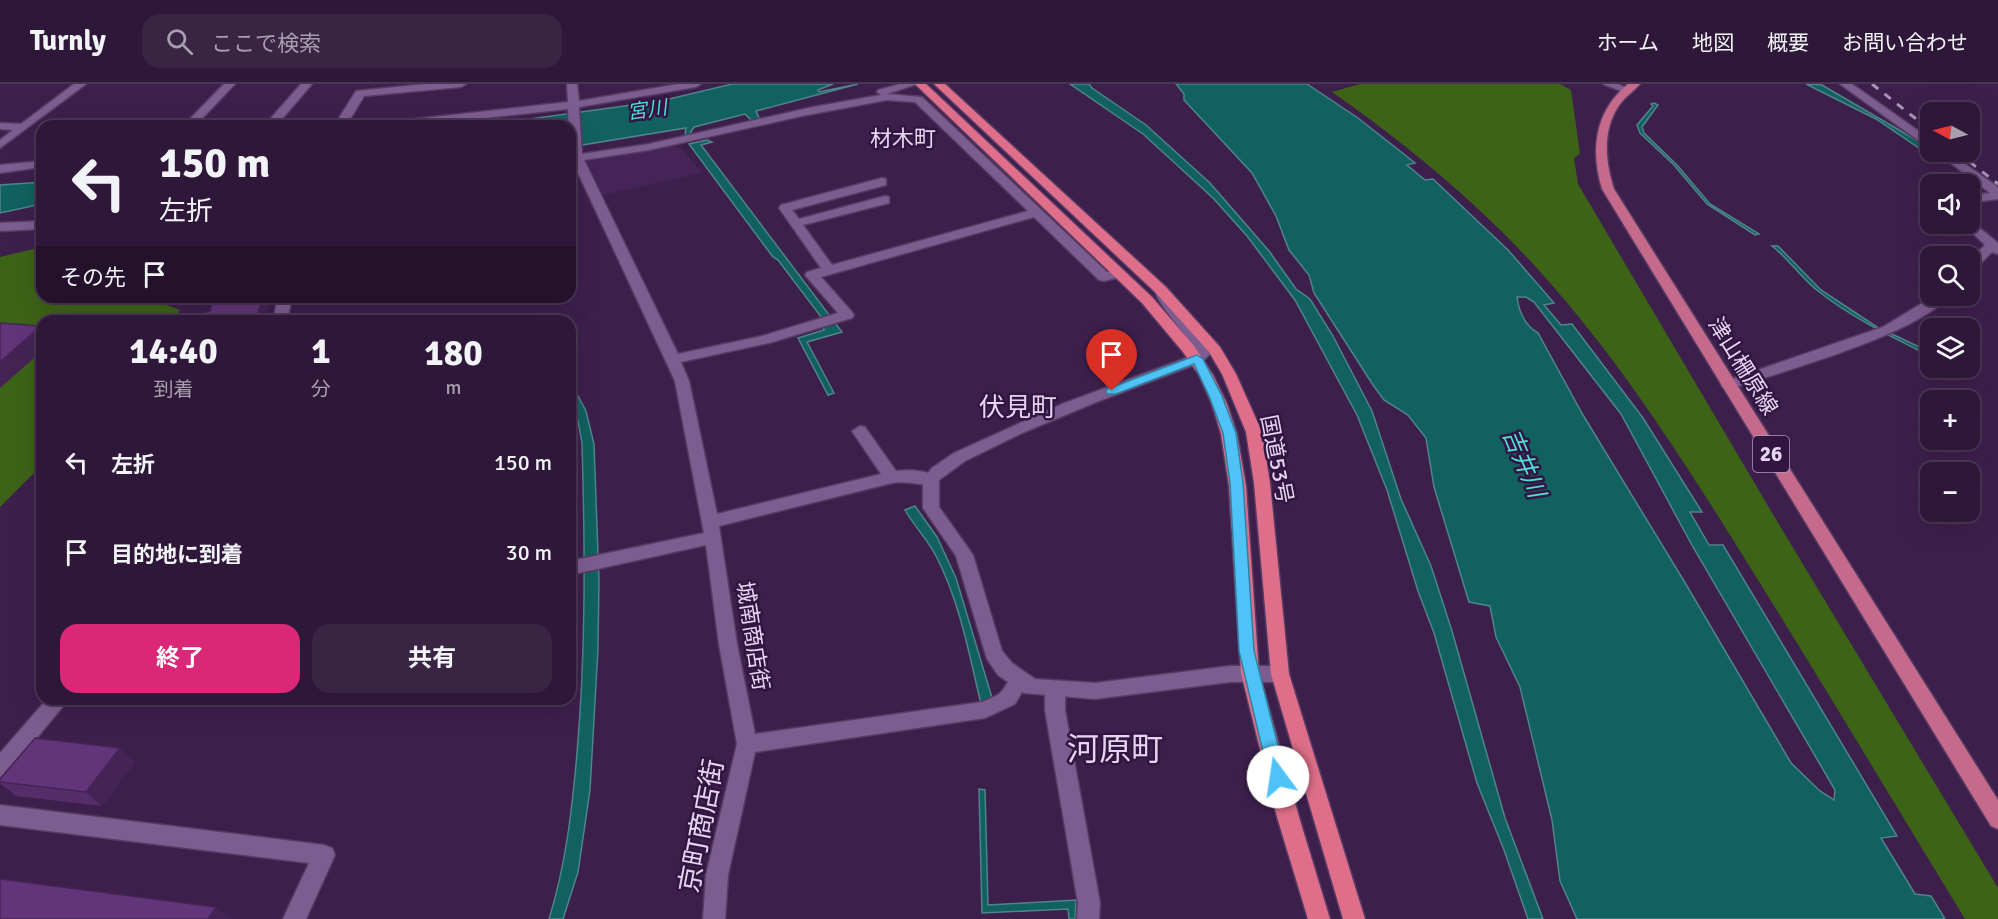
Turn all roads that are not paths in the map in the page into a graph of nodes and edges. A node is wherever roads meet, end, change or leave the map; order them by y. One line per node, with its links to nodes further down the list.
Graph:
1 (81, 84): 22 (street)
2 (230, 84): 16 (street)
3 (307, 84): 17 (street)
4 (461, 84): 12 (street)
5 (572, 84): 14 (street)
6 (696, 84): 14 (street)
7 (912, 84): 15 (street)
8 (920, 84): 42 (highway, 国道53号)
9 (939, 84): 43 (highway, 国道53号)
10 (1608, 84): 13 (street)
11 (1845, 84): 23 (street)
12 (412, 86): 18 (street)
13 (1630, 87): 47 (main road, 津山柵原線 / 26)
14 (574, 105): 19 (street); 20 (street)
15 (804, 113): 25 (street); 34 (street)
16 (195, 120)
17 (275, 120)
18 (344, 120)
19 (435, 120)
20 (574, 120)
21 (0, 126): 22 (street)
22 (23, 127): 24 (street)
23 (1920, 137)
24 (0, 146)
25 (576, 158)
26 (1955, 162): 30 (street)
27 (576, 164): 45 (street, 城南商店街)
28 (36, 165): 29 (street)
29 (3, 168)
30 (1998, 194): 31 (street)
31 (1980, 197)
32 (885, 200): 33 (street); 35 (street); 35 (street)
33 (894, 211)
34 (1036, 213): 41 (street); 42 (street)
35 (795, 223): 41 (street)
36 (36, 225): 37 (street)
37 (0, 227)
38 (1980, 234): 39 (street)
39 (1995, 247): 40 (street)
40 (1980, 258)
41 (829, 270): 45 (street)
42 (1119, 273): 46 (highway, 国道53号)
43 (1161, 290): 46 (street); 54 (highway, 国道53号)
44 (1929, 306): 47 (street)
45 (674, 359): 51 (street, 城南商店街)
46 (1197, 359): 50 (street); 53 (highway, 国道53号)
47 (1728, 385): 61 (main road, 津山柵原線 / 26)
48 (860, 431): 49 (street)
49 (892, 477): 50 (street); 51 (street)
50 (931, 479): 55 (street)
51 (712, 529): 52 (street); 58 (street, 城南商店街)
52 (576, 566)
53 (1250, 673): 54 (street); 56 (street); 65 (highway, 国道53号)
54 (1280, 674): 66 (highway, 国道53号)
55 (1019, 680): 56 (street); 58 (street)
56 (1055, 689): 64 (street)
57 (54, 705): 59 (street)
58 (747, 744): 63 (street, 京町商店街)
59 (0, 768)
60 (0, 815): 62 (street)
61 (1998, 819)
62 (294, 919)
63 (714, 919)
64 (1088, 919)
65 (1319, 919)
66 (1354, 919)

